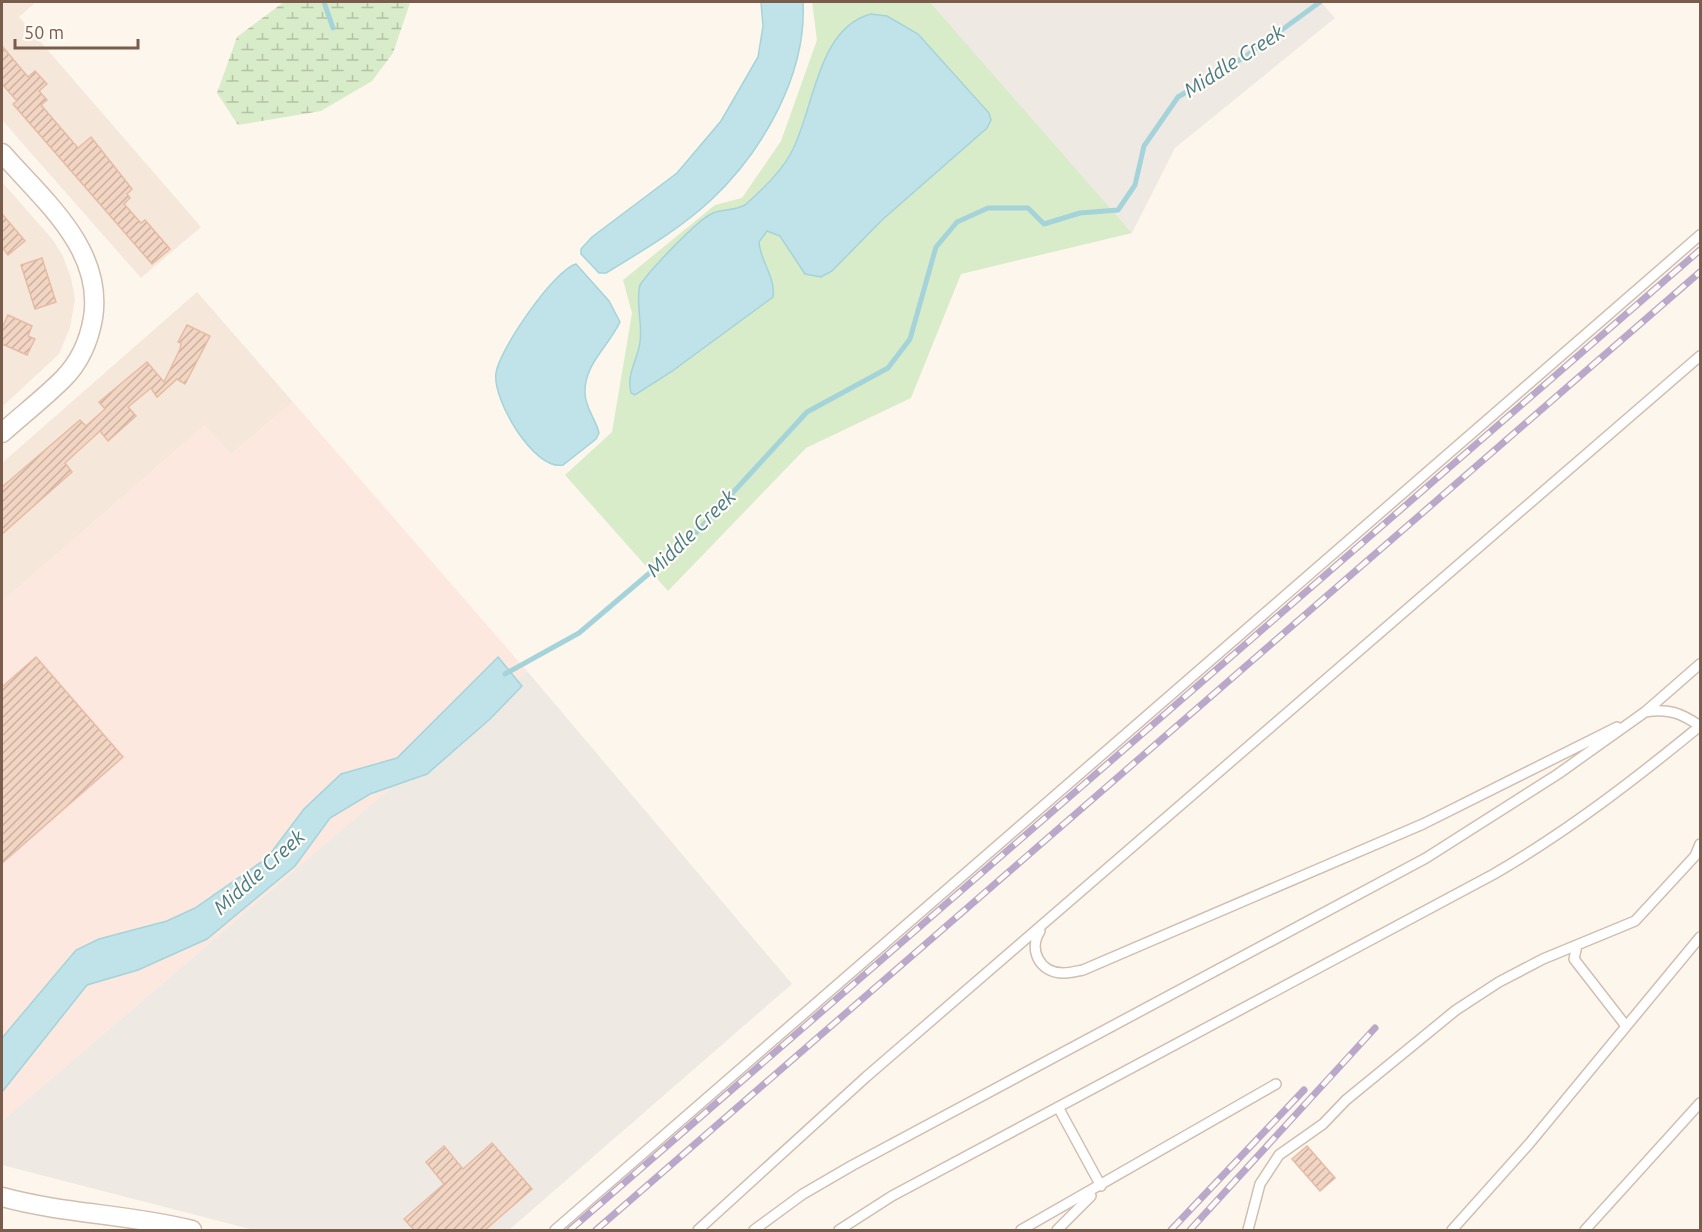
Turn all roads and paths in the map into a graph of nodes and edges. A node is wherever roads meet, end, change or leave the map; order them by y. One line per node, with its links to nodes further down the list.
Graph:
1 (2, 153): 4 (street)
2 (1701, 235): 19 (lane)
3 (1701, 356): 9 (lane)
4 (2, 433)
5 (1701, 664): 6 (lane)
6 (1645, 712): 7 (lane); 9 (lane); 21 (lane)
7 (1700, 726): 15 (lane)
8 (1701, 844): 11 (lane)
9 (1044, 925): 20 (lane)
10 (1701, 937): 12 (lane)
11 (1576, 945): 12 (lane); 25 (lane)
12 (1626, 1026): 26 (lane)
13 (1276, 1084): 16 (lane)
14 (1701, 1103): 27 (lane)
15 (1058, 1107): 16 (lane); 22 (lane)
16 (1101, 1186): 23 (lane); 24 (lane)
17 (2, 1197): 18 (street)
18 (192, 1230)
19 (555, 1230)
20 (698, 1230)
21 (754, 1230)
22 (839, 1230)
23 (1021, 1230)
24 (1057, 1230)
25 (1248, 1230)
26 (1452, 1230)
27 (1585, 1230)

